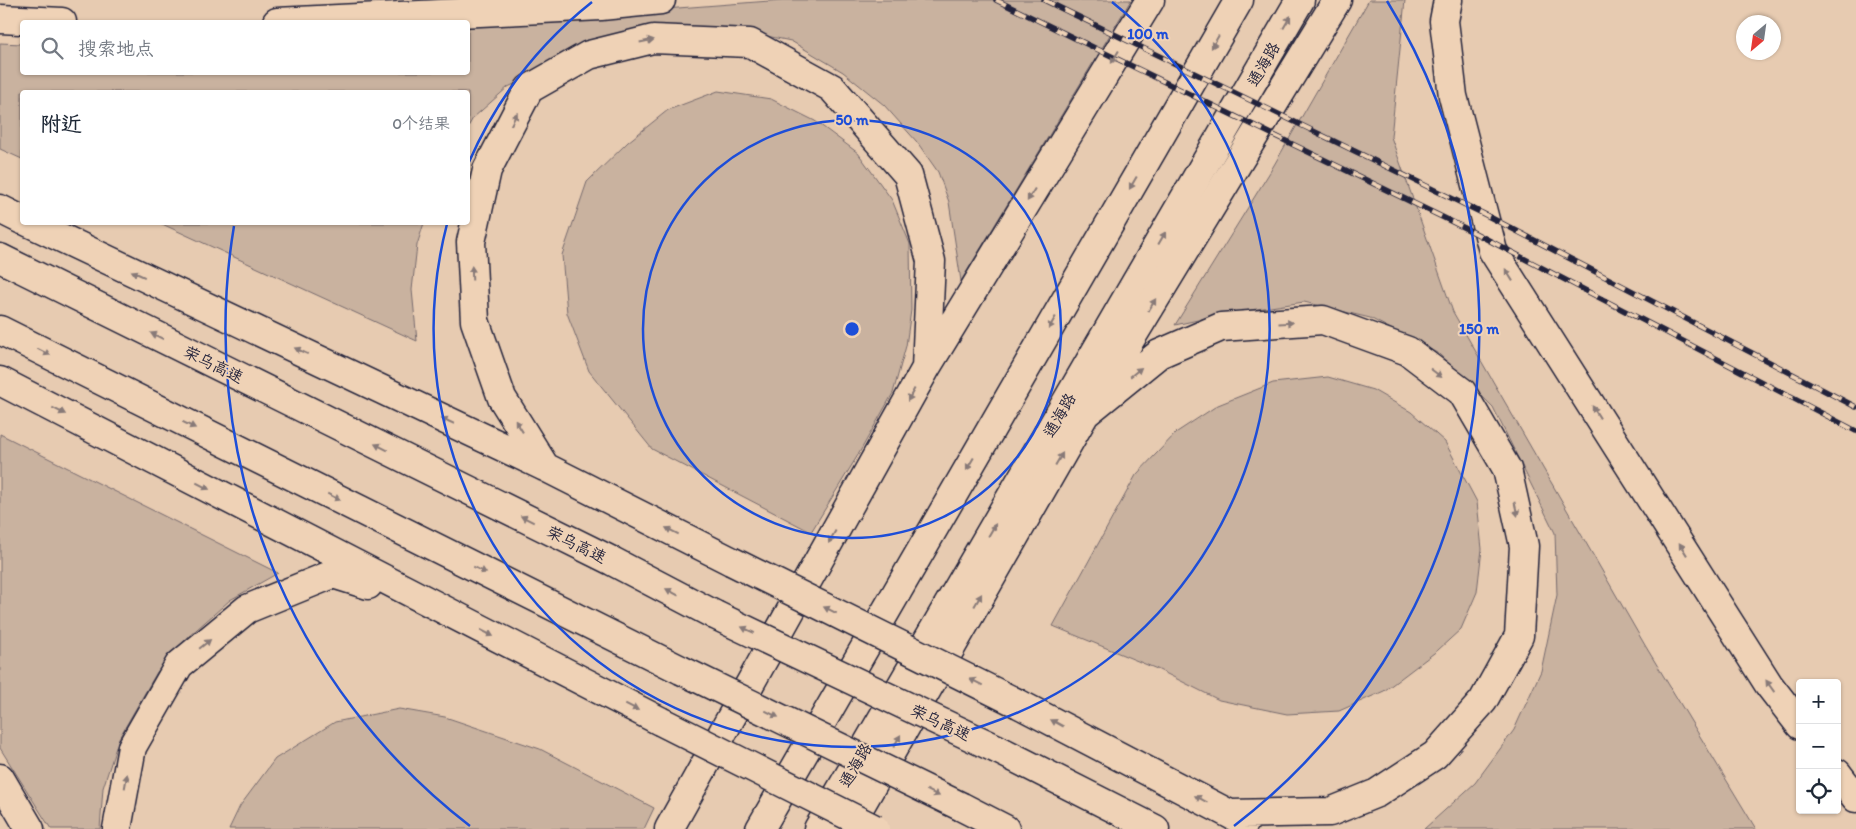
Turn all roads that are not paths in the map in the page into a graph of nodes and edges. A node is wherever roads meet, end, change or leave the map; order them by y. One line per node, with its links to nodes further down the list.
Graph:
1 (661, 0): 9 (main road)
2 (1150, 0): 15 (main road, one-way to 15)
3 (1239, 0): 28 (main road, one-way to 28)
4 (1300, 0): 29 (main road, 通海路, one-way to 4)
5 (1337, 0): 17 (main road, one-way to 5)
6 (1448, 0): 20 (main road, one-way to 6)
7 (0, 19): 8 (main road)
8 (21, 20)
9 (318, 20)
10 (0, 209): 11 (main road)
11 (20, 219)
12 (34, 225): 18 (main road, one-way to 12)
13 (0, 258): 33 (main road, 荣乌高速, one-way to 13, bridge)
14 (0, 330): 32 (main road, one-way to 32, bridge)
15 (926, 368): 18 (main road, one-way to 15); 27 (main road, one-way to 27)
16 (0, 380): 19 (main road, one-way to 19)
17 (1085, 414): 24 (main road, one-way to 24); 30 (main road, one-way to 17)
18 (545, 467): 24 (main road, one-way to 18, bridge)
19 (434, 605): 26 (main road, one-way to 19); 31 (main road, one-way to 31, bridge)
20 (1799, 724)
21 (0, 778): 25 (main road)
22 (1841, 778): 23 (main road)
23 (1856, 798)
24 (1230, 814): 34 (main road)
25 (30, 829)
26 (117, 829)
27 (669, 829)
28 (760, 829)
29 (818, 829)
30 (847, 829)
31 (875, 829)
32 (1005, 829)
33 (1155, 829)
34 (1260, 829)

